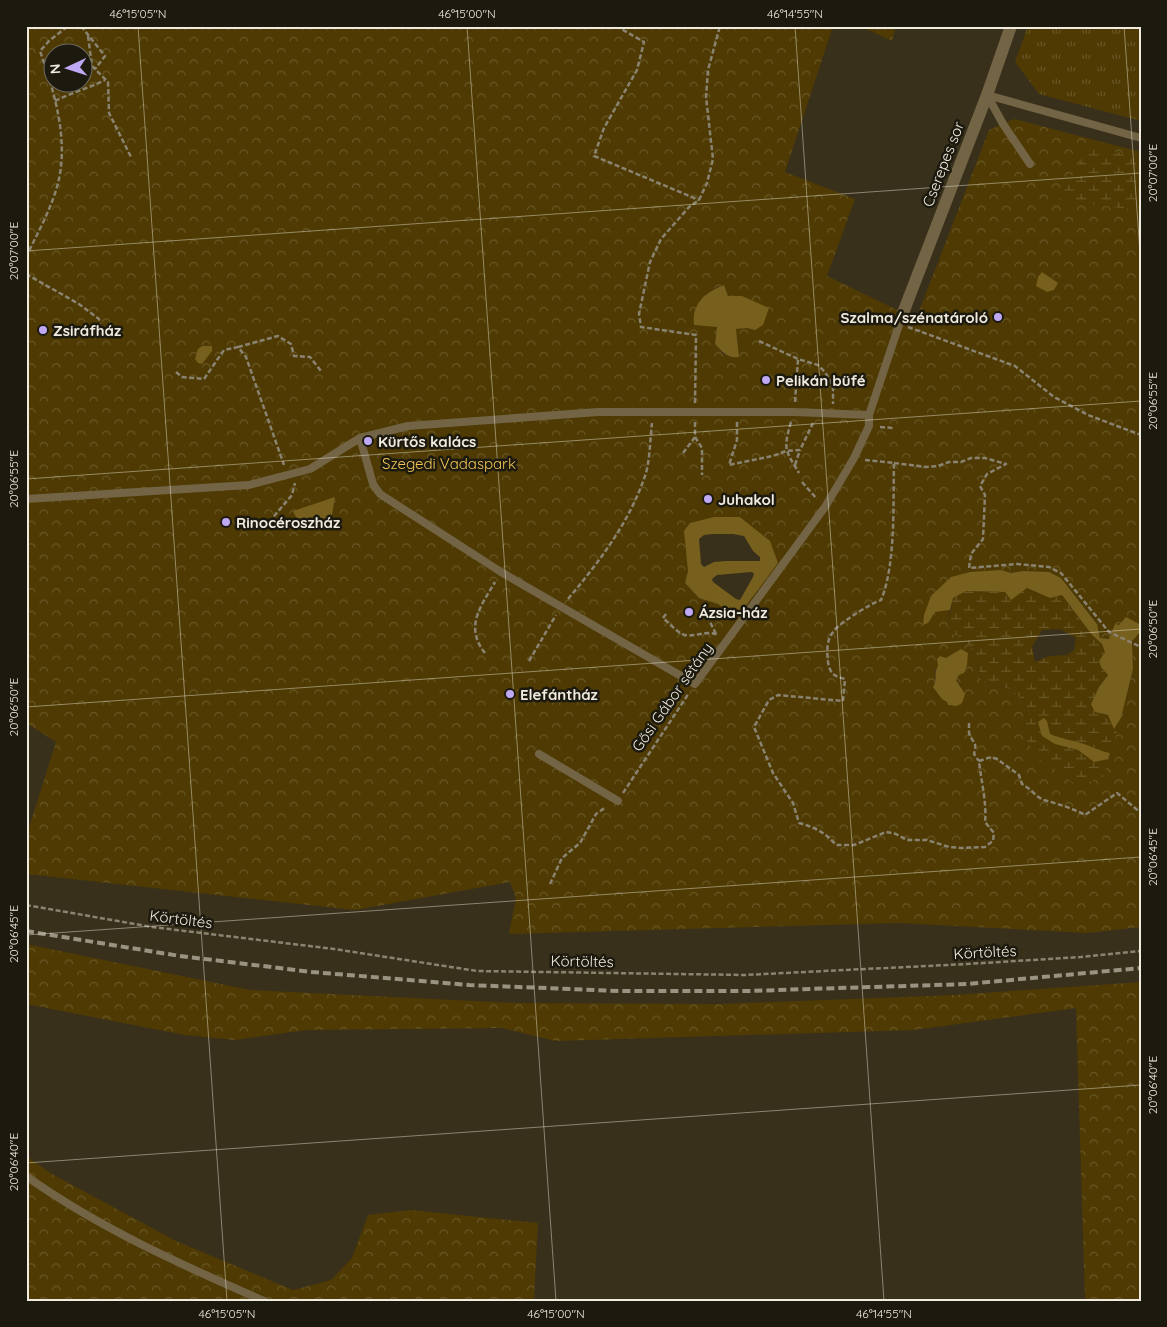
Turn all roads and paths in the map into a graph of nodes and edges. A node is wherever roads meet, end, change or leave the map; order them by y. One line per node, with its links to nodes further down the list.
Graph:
1 (68, 26): 10 (path)
2 (81, 26): 6 (path)
3 (616, 26): 14 (path)
4 (720, 26): 14 (path)
5 (1011, 26): 9 (street, Cserepes sor)
6 (88, 36): 7 (path); 7 (path)
7 (95, 69): 8 (path)
8 (106, 80): 10 (path); 12 (path)
9 (987, 95): 11 (lane); 13 (lane); 17 (street, Cserepes sor)
10 (55, 101): 15 (path)
11 (1141, 138)
12 (132, 157)
13 (1030, 164)
14 (699, 200): 24 (path)
15 (26, 257)
16 (26, 274): 18 (path)
17 (901, 318): 30 (lane, Gősi Gábor sétány); 31 (path)
18 (96, 338)
19 (759, 341): 21 (path)
20 (238, 347): 22 (path); 23 (path); 43 (path)
21 (798, 359): 27 (path); 29 (path)
22 (321, 371)
23 (176, 372)
24 (696, 411): 25 (lane); 26 (lane); 32 (path)
25 (653, 412): 33 (lane); 49 (path)
26 (737, 412): 27 (lane); 35 (path)
27 (794, 412): 28 (lane); 35 (path)
28 (818, 413): 29 (lane); 34 (path)
29 (834, 413): 30 (lane)
30 (869, 415): 37 (lane, Gősi Gábor sétány)
31 (1141, 435)
32 (695, 437): 36 (path); 42 (path)
33 (360, 438): 40 (lane); 48 (lane)
34 (800, 450): 35 (path); 39 (path)
35 (786, 451): 39 (path)
36 (683, 453)
37 (854, 458): 38 (path); 46 (lane, Gősi Gábor sétány)
38 (894, 463): 54 (path); 60 (path)
39 (795, 465): 41 (path)
40 (299, 472): 43 (lane); 47 (path)
41 (799, 472)
42 (702, 475)
43 (288, 476): 45 (lane)
44 (802, 482): 46 (path)
45 (26, 499)
46 (826, 507): 53 (lane, Gősi Gábor sétány)
47 (269, 522)
48 (501, 572): 49 (lane); 55 (path)
49 (562, 605): 56 (path); 57 (lane)
50 (666, 614): 52 (path)
51 (707, 616): 52 (path)
52 (716, 634): 53 (path)
53 (728, 642): 57 (lane, Gősi Gábor sétány)
54 (1140, 647)
55 (485, 653)
56 (529, 661)
57 (695, 684): 61 (path, Gősi Gábor sétány)
58 (969, 723): 60 (path)
59 (539, 754): 61 (lane)
60 (979, 761): 62 (path)
61 (618, 801): 63 (path, Gősi Gábor sétány)
62 (1141, 813)
63 (550, 884)
64 (26, 905): 65 (path, Körtöltés)
65 (1141, 951)
66 (26, 1176): 67 (lane)
67 (264, 1301)

